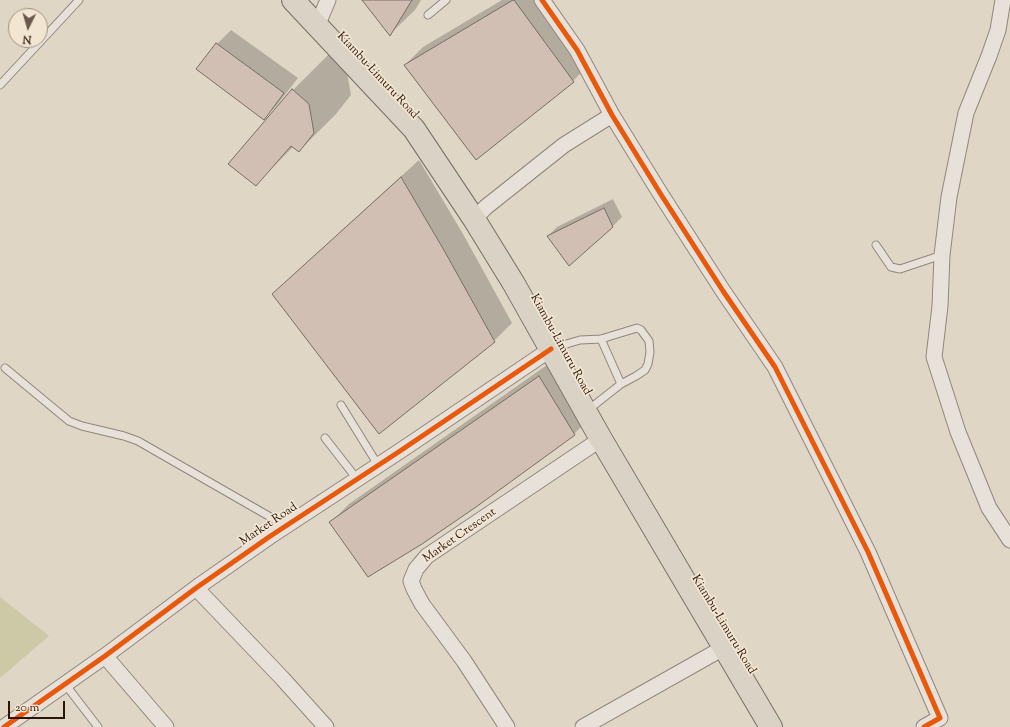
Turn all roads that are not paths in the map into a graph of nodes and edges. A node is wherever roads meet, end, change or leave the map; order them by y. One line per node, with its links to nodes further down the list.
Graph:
1 (79, 0): 10 (lane)
2 (293, 0): 8 (highway, Kiambu-Limuru Road)
3 (328, 0): 8 (street)
4 (446, 0): 7 (lane)
5 (542, 0): 11 (street)
6 (1004, 0): 9 (street)
7 (428, 15)
8 (317, 26): 12 (highway, Kiambu-Limuru Road)
9 (1004, 30): 14 (street)
10 (0, 85)
11 (612, 115): 12 (street); 31 (street)
12 (474, 219): 16 (highway, Kiambu-Limuru Road)
13 (876, 245): 14 (lane)
14 (942, 255): 26 (street)
15 (601, 339): 16 (lane); 18 (lane); 18 (lane)
16 (551, 349): 20 (highway, Kiambu-Limuru Road); 23 (street, Market Road)
17 (5, 368): 25 (lane)
18 (621, 384): 20 (lane)
19 (341, 405): 23 (lane)
20 (586, 411): 22 (highway, Kiambu-Limuru Road)
21 (324, 438): 24 (lane)
22 (601, 438): 28 (highway, Kiambu-Limuru Road); 36 (street, Market Crescent)
23 (378, 465): 24 (street, Market Road)
24 (357, 478): 25 (street, Market Road)
25 (286, 526): 27 (street, Market Road)
26 (1010, 540)
27 (196, 588): 29 (street, Market Road); 35 (street)
28 (725, 647): 37 (street); 38 (highway, Kiambu-Limuru Road)
29 (105, 656): 30 (street, Market Road); 34 (street)
30 (65, 684): 32 (street, Market Road); 33 (lane)
31 (943, 722): 39 (street)
32 (4, 727)
33 (98, 727)
34 (166, 727)
35 (326, 727)
36 (507, 727)
37 (583, 727)
38 (771, 727)
39 (924, 727)

